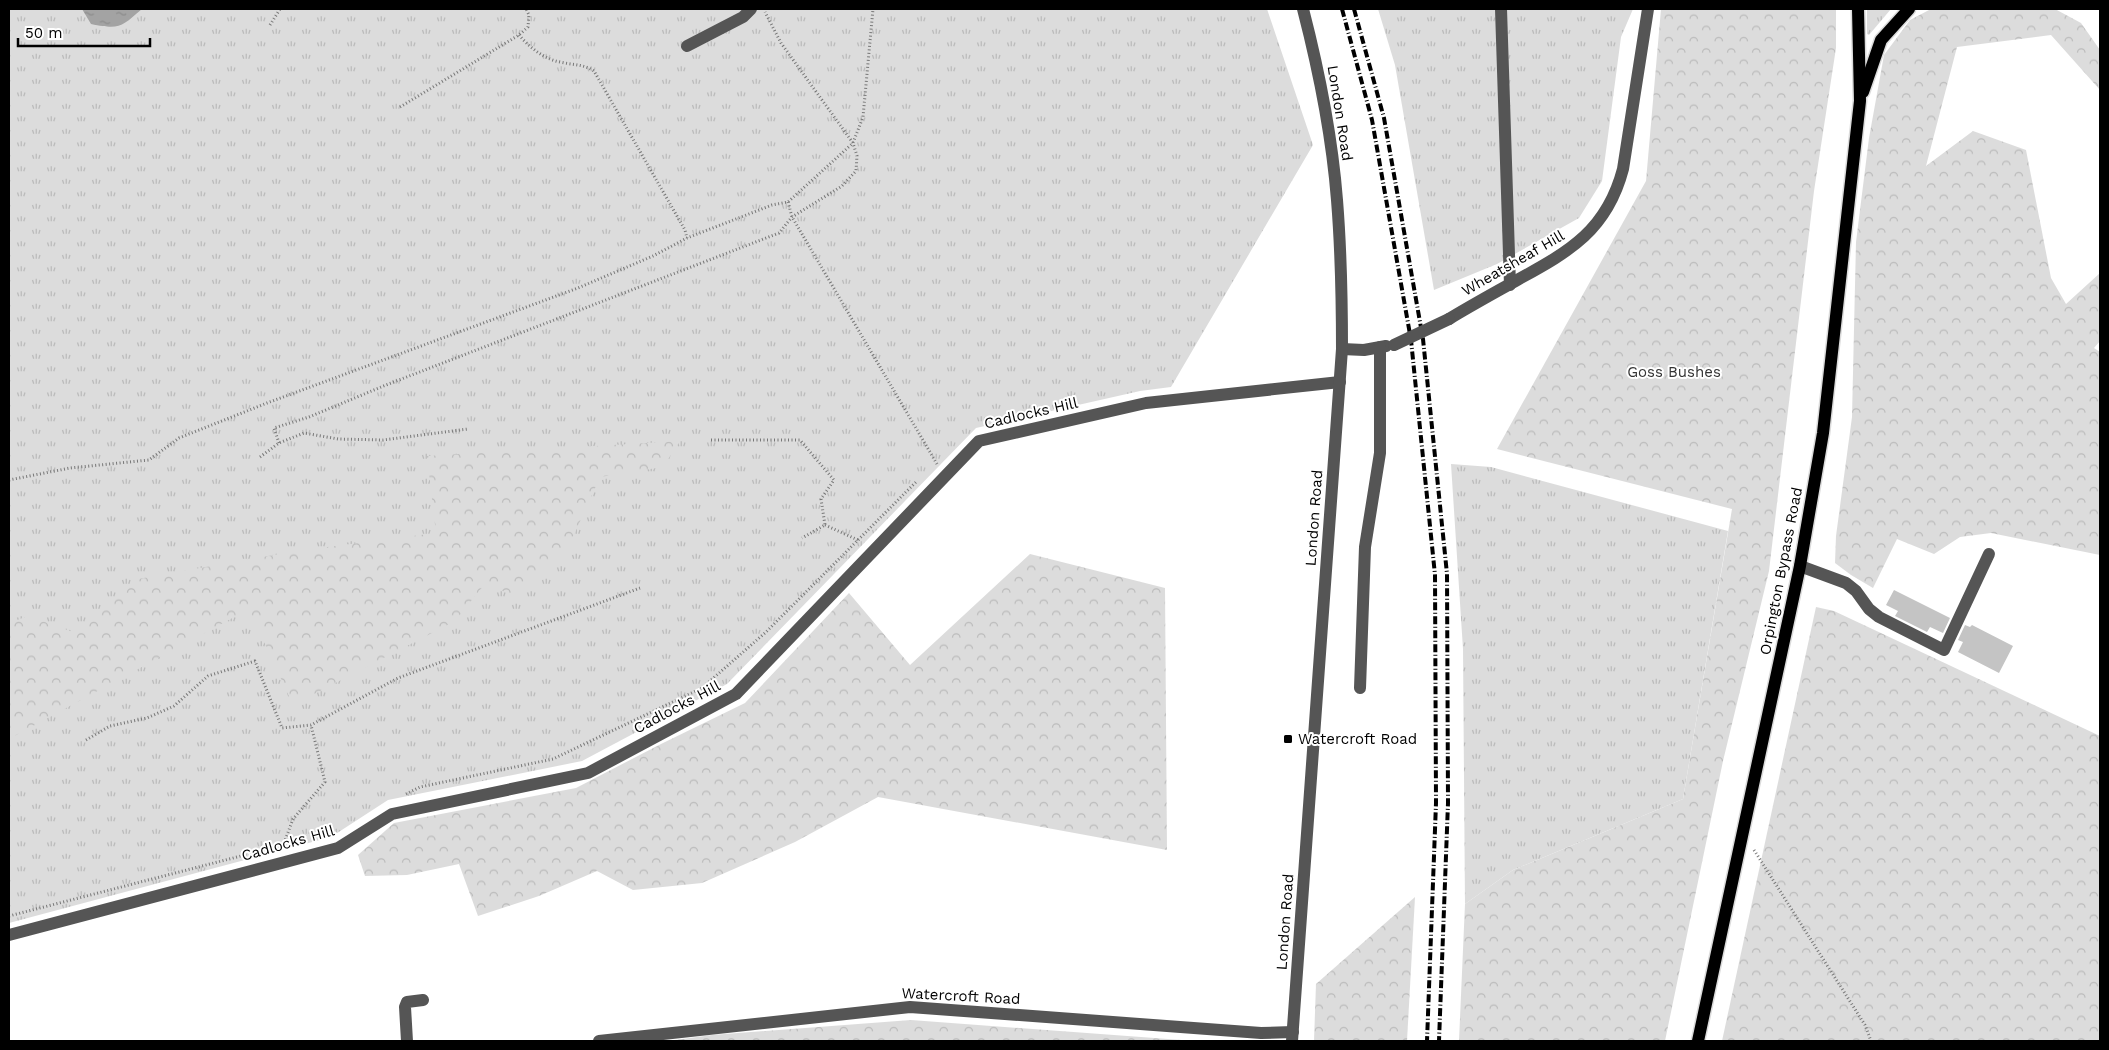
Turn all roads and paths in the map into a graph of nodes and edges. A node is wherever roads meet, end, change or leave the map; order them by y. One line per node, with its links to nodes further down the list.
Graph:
1 (280, 9): 11 (path)
2 (526, 9): 12 (path)
3 (751, 9): 13 (street)
4 (764, 9): 16 (path)
5 (873, 9): 16 (path)
6 (1303, 9): 22 (street, London Road)
7 (1501, 9): 20 (street)
8 (1648, 9): 20 (street, Wheatsheaf Hill)
9 (1858, 9): 14 (main road, Orpington Bypass Road)
10 (1909, 9): 14 (main road, Orpington Bypass Road)
11 (270, 25)
12 (519, 35): 15 (path); 19 (path)
13 (686, 46)
14 (1860, 101): 37 (main road, Orpington Bypass Road)
15 (400, 107)
16 (853, 143): 17 (path); 18 (path)
17 (788, 202): 18 (path); 19 (path)
18 (792, 217): 26 (path); 28 (path)
19 (687, 238): 31 (path)
20 (1510, 285): 21 (street, Wheatsheaf Hill, bridge)
21 (1380, 347): 22 (street, Wheatsheaf Hill); 39 (street)
22 (1342, 349): 23 (street, London Road)
23 (1340, 382): 30 (street, Cadlocks Hill); 51 (street, London Road)
24 (468, 429): 26 (path)
25 (711, 440): 33 (path)
26 (279, 443): 27 (path)
27 (260, 457)
28 (936, 462): 29 (path); 30 (path)
29 (930, 468)
30 (945, 476): 49 (street, Cadlocks Hill)
31 (9, 480)
32 (917, 482): 35 (path)
33 (825, 525): 34 (path); 35 (path)
34 (802, 538)
35 (858, 540): 42 (path)
36 (1989, 554): 37 (street)
37 (1800, 566): 43 (main road, Orpington Bypass Road)
38 (640, 588): 40 (path)
39 (1360, 688)
40 (310, 726): 41 (path); 45 (path)
41 (86, 740)
42 (403, 796)
43 (1743, 833): 54 (main road, Orpington Bypass Road); 55 (path)
44 (292, 844): 45 (path)
45 (283, 846): 46 (path)
46 (274, 848)
47 (246, 855): 48 (path)
48 (9, 916)
49 (9, 935)
50 (423, 1000): 52 (street)
51 (1292, 1037): 53 (street, Watercroft Road)
52 (407, 1041)
53 (598, 1041)
54 (1698, 1041)
55 (1870, 1041)

